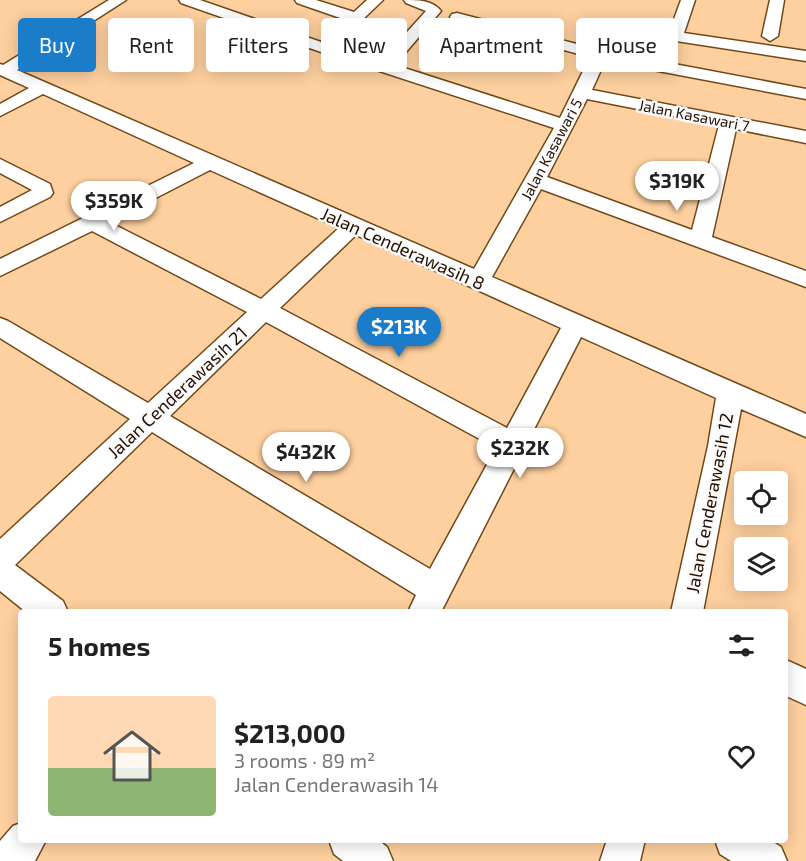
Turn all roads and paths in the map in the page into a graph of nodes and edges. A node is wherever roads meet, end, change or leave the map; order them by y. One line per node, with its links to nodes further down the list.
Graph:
1 (119, 0): 19 (street)
2 (302, 0): 9 (street)
3 (376, 0): 9 (street)
4 (411, 0): 14 (street)
5 (688, 0): 11 (street)
6 (777, 0): 13 (street)
7 (194, 1): 16 (street)
8 (457, 17): 17 (street)
9 (356, 18)
10 (678, 26): 11 (street, Jalan Kasawari 5)
11 (683, 26): 18 (street)
12 (714, 26): 13 (street)
13 (770, 36): 15 (street)
14 (407, 42)
15 (806, 42)
16 (321, 47)
17 (576, 49)
18 (806, 56)
19 (2, 70): 23 (street, Jalan Cenderawasih 8)
20 (678, 70): 25 (street)
21 (400, 72): 28 (street)
22 (591, 72): 24 (street, Jalan Kasawari 5)
23 (43, 87): 26 (street); 30 (street, Jalan Cenderawasih 8)
24 (582, 93): 27 (street, Jalan Kasawari 7); 28 (street, Jalan Kasawari 5)
25 (806, 94)
26 (0, 111)
27 (729, 121): 29 (street, Jalan Kasawari 7); 36 (street)
28 (564, 125): 32 (street, Jalan Kasawari 5)
29 (806, 132)
30 (211, 162): 34 (street); 35 (street, Jalan Cenderawasih 8)
31 (0, 165): 33 (street)
32 (536, 180): 36 (street); 39 (street, Jalan Kasawari 5)
33 (0, 214)
34 (92, 222): 37 (street); 40 (street)
35 (354, 225): 39 (street, Jalan Cenderawasih 8); 40 (street, Jalan Cenderawasih 21)
36 (700, 241): 38 (street)
37 (0, 268)
38 (806, 279)
39 (478, 282): 41 (street, Jalan Cenderawasih 8)
40 (264, 310): 44 (street, Jalan Cenderawasih 21); 46 (street)
41 (575, 325): 43 (street, Jalan Cenderawasih 8); 46 (street)
42 (0, 327): 44 (street)
43 (730, 393): 45 (street, Jalan Cenderawasih 8); 51 (street, Jalan Cenderawasih 12)
44 (151, 416): 47 (street, Jalan Cenderawasih 21); 49 (street)
45 (806, 426)
46 (513, 444): 49 (street)
47 (0, 559)
48 (0, 572): 50 (street)
49 (430, 601)
50 (48, 609)
51 (688, 609)
52 (788, 678): 53 (street)
53 (806, 688)
54 (24, 843): 58 (street)
55 (352, 843): 59 (street)
56 (625, 843): 60 (street)
57 (739, 843): 61 (street)
58 (9, 861)
59 (373, 861)
60 (620, 861)
61 (767, 861)

